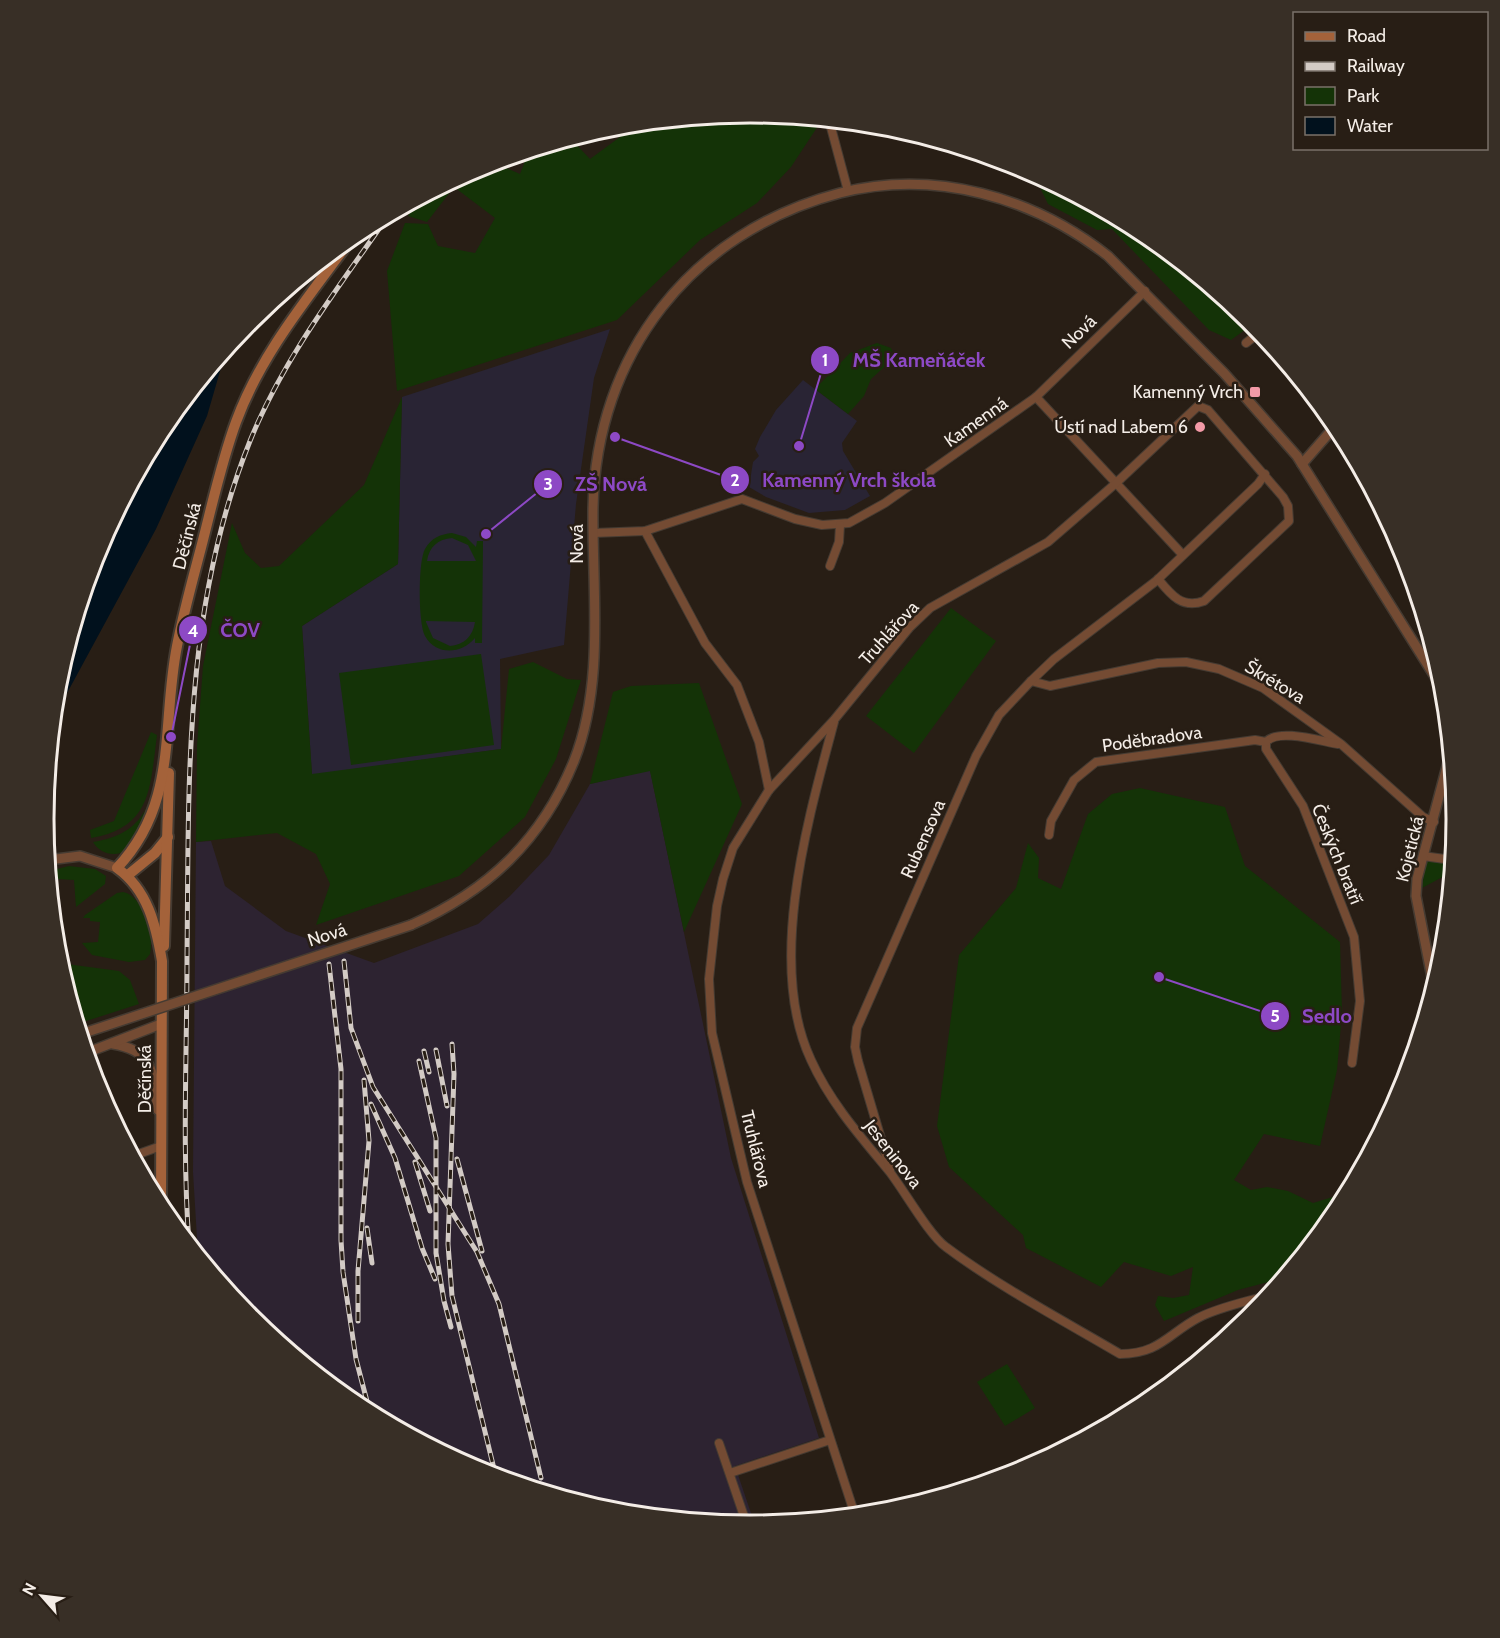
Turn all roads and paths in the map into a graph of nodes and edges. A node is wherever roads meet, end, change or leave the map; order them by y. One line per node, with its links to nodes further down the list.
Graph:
1 (831, 128): 2 (street)
2 (848, 191): 4 (street, Nová); 14 (street, Nová)
3 (337, 259): 23 (main road, Děčínská)
4 (1145, 291): 7 (street, Nová); 9 (street, Nová)
5 (1252, 338): 6 (street)
6 (1246, 343)
7 (1035, 397): 11 (street); 12 (street, Kamenná)
8 (1329, 433): 9 (street)
9 (1302, 464): 18 (street, Nová)
10 (1265, 474): 11 (street, Truhlářova); 15 (street, Rubensova); 17 (street)
11 (1115, 484): 15 (street); 20 (street, Truhlářova)
12 (840, 525): 13 (street); 16 (street)
13 (645, 531): 14 (street); 25 (street)
14 (593, 533): 37 (street, Nová, bridge)
15 (1182, 554): 17 (street, Rubensova)
16 (830, 566)
17 (1158, 579): 19 (street, Rubensova)
18 (1429, 667)
19 (1031, 681): 22 (street, Škrétova); 44 (street, Rubensova)
20 (834, 720): 25 (street, Truhlářova); 44 (street, Jeseninova)
21 (1266, 742): 22 (street); 27 (street, Poděbradova); 40 (street, Českých bratří)
22 (1341, 744): 26 (street, Škrétova)
23 (168, 748): 28 (main road); 32 (main road, Děčínská)
24 (1445, 776): 26 (street, Kojetická)
25 (769, 790): 47 (street, Truhlářova)
26 (1434, 822): 29 (street, Kojetická)
27 (1048, 835)
28 (168, 837): 33 (main road); 34 (main road)
29 (1424, 856): 31 (street); 35 (street, Kojetická)
30 (55, 859): 32 (street, Děčínská)
31 (1445, 859)
32 (117, 868): 33 (main road, Děčínská)
33 (128, 875): 34 (main road, Děčínská)
34 (162, 961): 36 (main road, Děčínská)
35 (1430, 967)
36 (161, 1024): 38 (street, Děčínská); 41 (main road, Děčínská)
37 (88, 1032)
38 (113, 1044): 39 (street, Děčínská); 41 (street, Děčínská)
39 (94, 1050)
40 (1352, 1063)
41 (162, 1133): 42 (main road, Děčínská)
42 (161, 1146): 43 (street); 45 (main road, Děčínská)
43 (140, 1154)
44 (893, 1176): 46 (street, Jeseninova)
45 (161, 1190)
46 (1252, 1301)
47 (830, 1440): 49 (street); 50 (street, Truhlářova)
48 (719, 1443): 49 (street)
49 (729, 1473): 51 (street)
50 (852, 1507)
51 (743, 1515)

